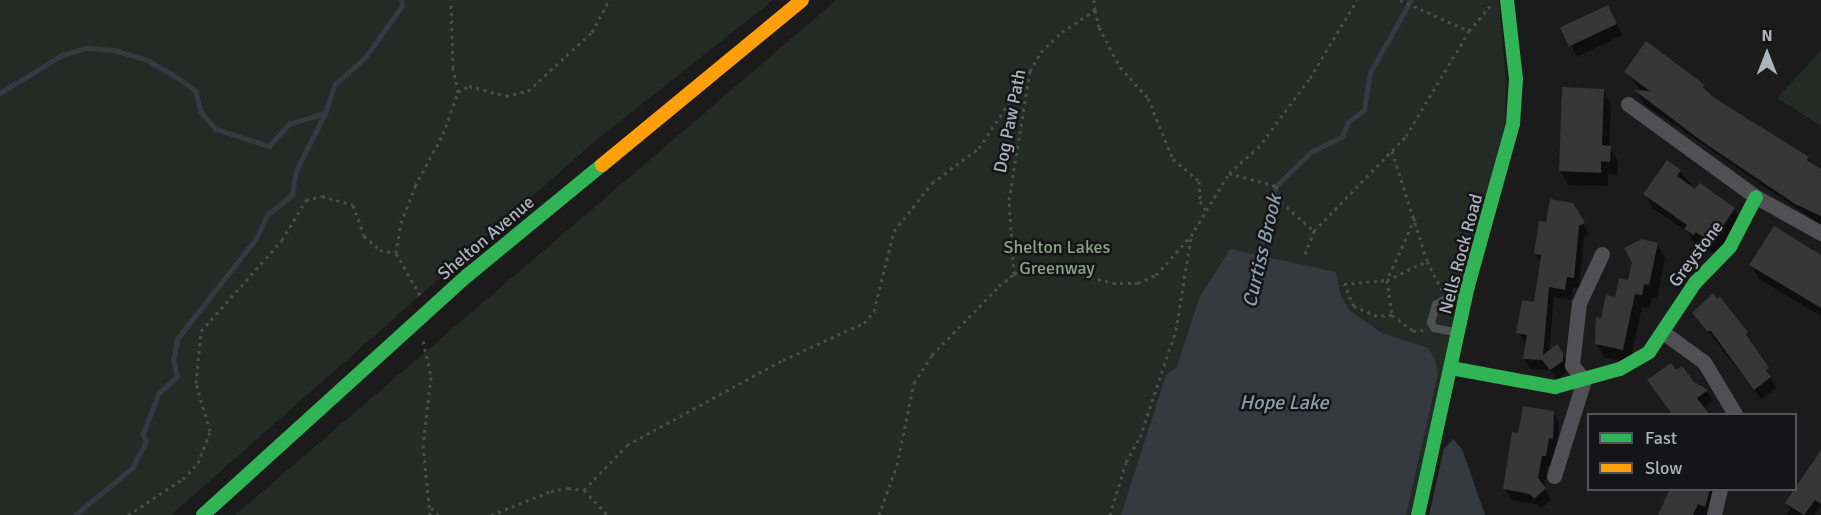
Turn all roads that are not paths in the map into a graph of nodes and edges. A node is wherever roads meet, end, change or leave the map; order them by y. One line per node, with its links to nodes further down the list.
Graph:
1 (802, 0): 15 (main road, Shelton Avenue)
2 (1507, 0): 7 (main road, Nells Rock Road)
3 (1628, 104): 4 (street)
4 (1755, 197): 5 (street); 9 (main road, Greystone)
5 (1821, 233)
6 (1602, 254): 11 (street)
7 (1466, 298): 8 (main road, Nells Rock Road); 8 (lane)
8 (1459, 333): 10 (main road, Nells Rock Road)
9 (1664, 333): 11 (main road, Greystone); 12 (street)
10 (1451, 368): 11 (main road, Greystone); 16 (main road, Nells Rock Road)
11 (1584, 380): 13 (street)
12 (1734, 413)
13 (1554, 476)
14 (1720, 491): 17 (street)
15 (203, 515)
16 (1418, 515)
17 (1714, 515)

